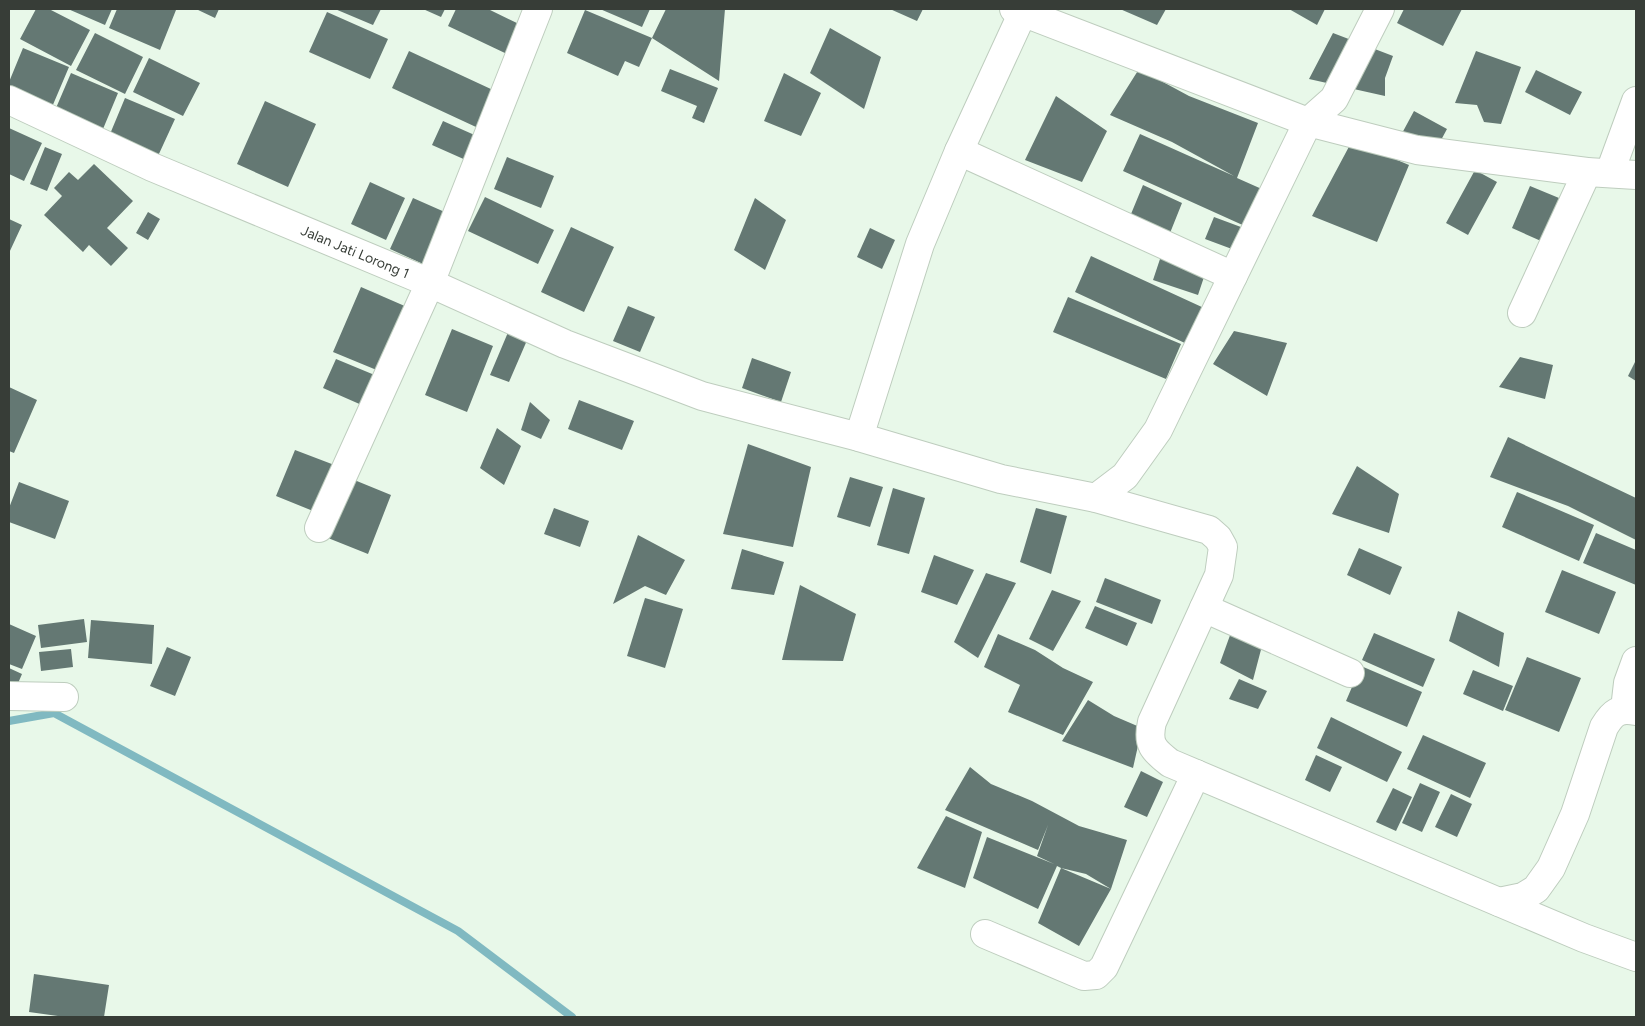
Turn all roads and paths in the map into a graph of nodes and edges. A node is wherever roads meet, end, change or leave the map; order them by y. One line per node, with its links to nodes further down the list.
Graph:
1 (1380, 9): 6 (street)
2 (1019, 10): 6 (street); 7 (street)
3 (529, 12): 10 (street)
4 (9, 100): 10 (street, Jalan Jati Lorong 1)
5 (1636, 100): 8 (street)
6 (1308, 122): 8 (street); 9 (street)
7 (959, 151): 9 (street); 12 (street)
8 (1611, 173): 11 (street)
9 (1233, 276): 13 (street)
10 (430, 283): 12 (street, Jalan Jati Lorong 1); 14 (street)
11 (1522, 313)
12 (859, 437): 13 (street, Jalan Jati Lorong 1)
13 (1096, 498): 15 (street, Jalan Jati Lorong 1)
14 (319, 528)
15 (1204, 608): 17 (street); 21 (street, Jalan Jati Lorong 1)
16 (1636, 662): 20 (street)
17 (1350, 673)
18 (9, 696): 19 (street)
19 (64, 697)
20 (1631, 710): 22 (street)
21 (1196, 774): 22 (street); 23 (street)
22 (1500, 902): 24 (street)
23 (985, 934)
24 (1636, 957)

